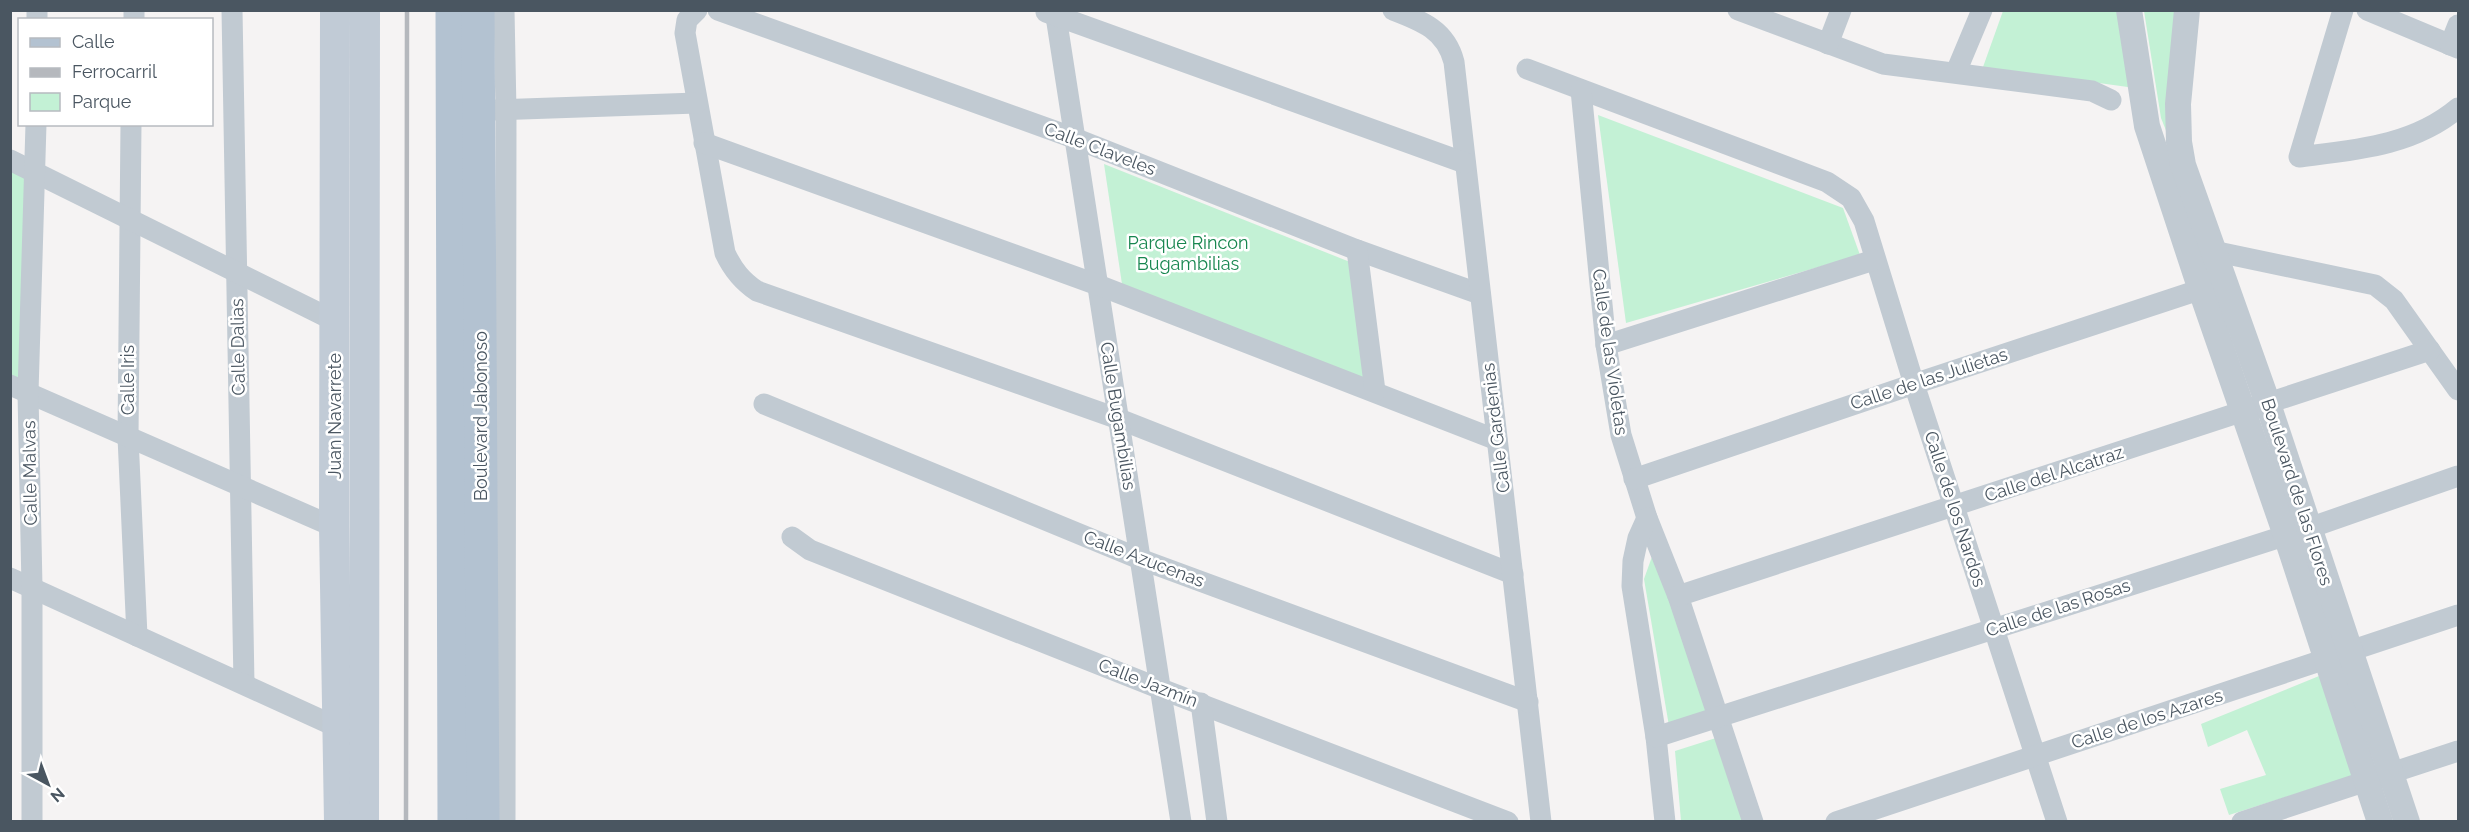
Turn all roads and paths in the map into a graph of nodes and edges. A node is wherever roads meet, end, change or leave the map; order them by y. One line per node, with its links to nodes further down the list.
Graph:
1 (232, 10): 40 (street, Calle Dalias)
2 (335, 10): 45 (main road, Juan Navarrete)
3 (364, 10): 90 (main road, Juan Navarrete)
4 (452, 10): 27 (main road, Boulevard Jabonoso)
5 (478, 10): 27 (main road, Boulevard Jabonoso)
6 (504, 10): 27 (street)
7 (718, 10): 30 (street, Calle Claveles)
8 (1393, 10): 33 (street, Calle Gardenias)
9 (1738, 10): 19 (street)
10 (1841, 10): 19 (street)
11 (1982, 10): 22 (street)
12 (2129, 10): 34 (street)
13 (2187, 10): 34 (street)
14 (2343, 10): 26 (street)
15 (2367, 10): 20 (street)
16 (1051, 12): 30 (street, Calle Bugambilias); 33 (street)
17 (692, 15): 25 (street)
18 (2458, 25): 20 (street)
19 (1828, 44): 22 (street)
20 (2454, 46)
21 (1527, 69): 23 (street)
22 (1956, 72): 24 (street)
23 (1581, 90): 39 (street, Calle de los Nardos); 46 (street, Calle de las Violetas)
24 (2111, 100)
25 (698, 103): 27 (street); 31 (street)
26 (2458, 108)
27 (479, 110): 58 (main road, Boulevard Jabonoso); 91 (main road, Boulevard Jabonoso)
28 (36, 126): 35 (street, Calle Malvas)
29 (131, 126): 36 (street, Calle Iris)
30 (1074, 138): 37 (street, Calle Claveles); 42 (street, Calle Bugambilias)
31 (704, 143): 42 (street); 55 (street)
32 (10, 160): 35 (street)
33 (1465, 163): 44 (street, Calle Gardenias)
34 (2173, 166): 38 (street, Boulevard de las Flores)
35 (36, 172): 36 (street); 49 (street, Calle Malvas)
36 (129, 219): 40 (street); 56 (street, Calle Iris)
37 (1357, 250): 44 (street, Calle Claveles); 51 (street)
38 (2202, 255): 41 (street, Boulevard de las Flores); 43 (street, Boulevard de las Flores); 47 (street)
39 (1874, 260): 46 (street); 48 (street, Calle de los Nardos)
40 (237, 274): 45 (street); 61 (street, Calle Dalias)
41 (2225, 282): 43 (street, Calle de las Julietas); 53 (street, Boulevard de las Flores)
42 (1098, 285): 51 (street); 55 (street, Calle Bugambilias)
43 (2200, 290): 48 (street, Calle de las Julietas); 54 (street, Boulevard de las Flores)
44 (1480, 294): 57 (street, Calle Gardenias)
45 (335, 321): 64 (main road, Juan Navarrete)
46 (1606, 345): 60 (street, Calle de las Violetas)
47 (2430, 351): 50 (street); 53 (street, Calle del Alcatraz)
48 (1914, 384): 60 (street, Calle de las Julietas); 62 (street, Calle de los Nardos)
49 (19, 389): 56 (street); 70 (street, Calle Malvas)
50 (2458, 390)
51 (1375, 391): 57 (street)
52 (764, 404): 67 (street, Calle Azucenas)
53 (2268, 404): 54 (street, Calle del Alcatraz); 65 (street, Boulevard de las Flores)
54 (2243, 412): 62 (street, Calle del Alcatraz); 65 (street, Boulevard de las Flores)
55 (1119, 419): 67 (street, Calle Bugambilias); 68 (street)
56 (128, 437): 61 (street); 74 (street, Calle Iris)
57 (1497, 440): 68 (street, Calle Gardenias)
58 (493, 469): 92 (main road, Boulevard Jabonoso); 93 (street)
59 (2458, 476): 65 (street, Calle de las Rosas)
60 (1634, 479): 63 (street, Calle de las Violetas)
61 (240, 486): 64 (street); 77 (street, Calle Dalias)
62 (1954, 506): 71 (street, Calle del Alcatraz); 73 (street, Calle de los Nardos)
63 (1647, 518): 71 (street, Calle de las Violetas); 83 (street)
64 (334, 527): 82 (main road, Juan Navarrete)
65 (2298, 532): 73 (street, Calle de las Rosas); 75 (street, Boulevard de las Flores); 76 (street, Boulevard de las Flores)
66 (792, 537): 78 (street, Calle Jazmín)
67 (1140, 559): 78 (street, Calle Bugambilias); 79 (street, Calle Azucenas)
68 (1513, 574): 79 (street, Calle Gardenias)
69 (10, 578): 70 (street)
70 (32, 587): 74 (street); 88 (street, Calle Malvas)
71 (1678, 596): 81 (street, Calle de las Violetas)
72 (2458, 615): 75 (street, Calle de los Azares)
73 (1994, 629): 81 (street, Calle de las Rosas); 85 (street, Calle de los Nardos)
74 (137, 636): 77 (street)
75 (2350, 651): 76 (street, Calle de los Azares); 86 (street, Boulevard de las Flores)
76 (2326, 660): 85 (street, Calle de los Azares); 87 (street, Boulevard de las Flores)
77 (244, 684): 82 (street)
78 (1161, 689): 80 (street, Calle Jazmín); 94 (street, Calle Bugambilias)
79 (1528, 702): 97 (street, Calle Gardenias)
80 (1201, 703): 95 (street); 96 (street, Calle Jazmín)
81 (1719, 717): 83 (street, Calle de las Rosas); 99 (street, Calle de las Violetas)
82 (339, 728): 89 (main road, Juan Navarrete)
83 (1656, 737): 98 (street)
84 (2458, 751): 86 (street)
85 (2036, 755): 100 (street, Calle de los Azares); 101 (street, Calle de los Nardos)
86 (2391, 773): 87 (street); 104 (street, Boulevard de las Flores)
87 (2367, 781): 102 (street); 103 (street, Boulevard de las Flores)
88 (32, 822)
89 (339, 822)
90 (364, 822)
91 (454, 822)
92 (483, 822)
93 (505, 822)
94 (1181, 822)
95 (1217, 822)
96 (1508, 822)
97 (1541, 822)
98 (1665, 822)
99 (1753, 822)
100 (1836, 822)
101 (2057, 822)
102 (2242, 822)
103 (2380, 822)
104 (2407, 822)

